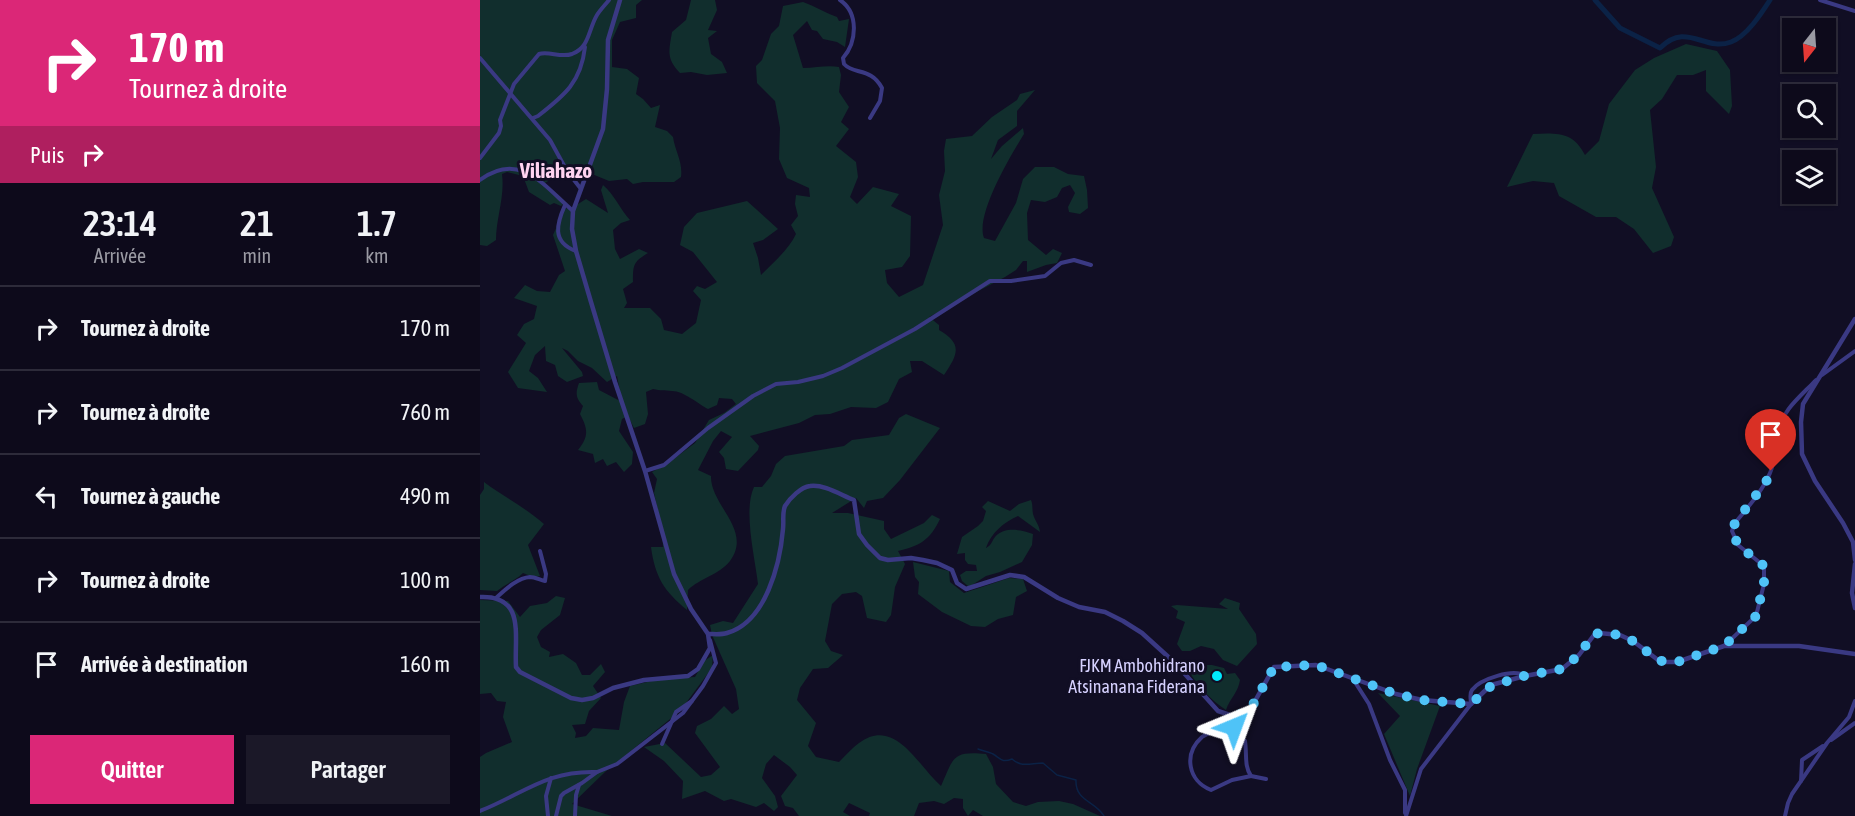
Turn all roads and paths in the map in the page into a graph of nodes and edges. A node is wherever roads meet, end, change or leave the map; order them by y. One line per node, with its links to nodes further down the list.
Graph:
1 (609, 0): 6 (street)
2 (620, 0): 13 (street)
3 (840, 0): 10 (street)
4 (1820, 0): 5 (street)
5 (1855, 10)
6 (585, 46): 8 (street); 9 (street)
7 (480, 58): 8 (street)
8 (510, 93): 9 (street); 11 (street)
9 (533, 118): 13 (street)
10 (870, 118)
11 (480, 158)
12 (480, 180): 14 (street)
13 (581, 189): 15 (street)
14 (565, 205): 15 (street); 16 (street)
15 (573, 211): 16 (street)
16 (576, 251): 21 (street)
17 (1091, 265): 21 (street)
18 (1855, 319): 20 (street)
19 (1855, 351): 20 (street)
20 (1822, 375): 23 (street); 28 (street)
21 (645, 471): 27 (street)
22 (540, 551): 25 (street)
23 (1855, 562): 26 (street)
24 (480, 597): 25 (street)
25 (496, 598): 27 (street)
26 (1855, 608)
27 (708, 634): 34 (street); 35 (street)
28 (1724, 646): 29 (street); 30 (street)
29 (1855, 654)
30 (1524, 676): 33 (street); 33 (street)
31 (1353, 678): 33 (street); 34 (street); 50 (street)
32 (1855, 701): 38 (street)
33 (1471, 704): 50 (street)
34 (1233, 717): 37 (street)
35 (671, 722): 39 (street); 40 (street)
36 (1855, 723): 38 (street)
37 (1234, 727): 41 (street); 41 (street)
38 (1827, 743): 44 (street); 44 (street)
39 (662, 744)
40 (597, 772): 42 (street); 45 (street)
41 (1251, 776): 43 (street)
42 (551, 777): 46 (street); 47 (street)
43 (1266, 779)
44 (1801, 782): 51 (street)
45 (579, 785): 48 (street); 49 (street)
46 (480, 811)
47 (548, 816)
48 (556, 816)
49 (575, 816)
50 (1406, 816)
51 (1785, 816)

